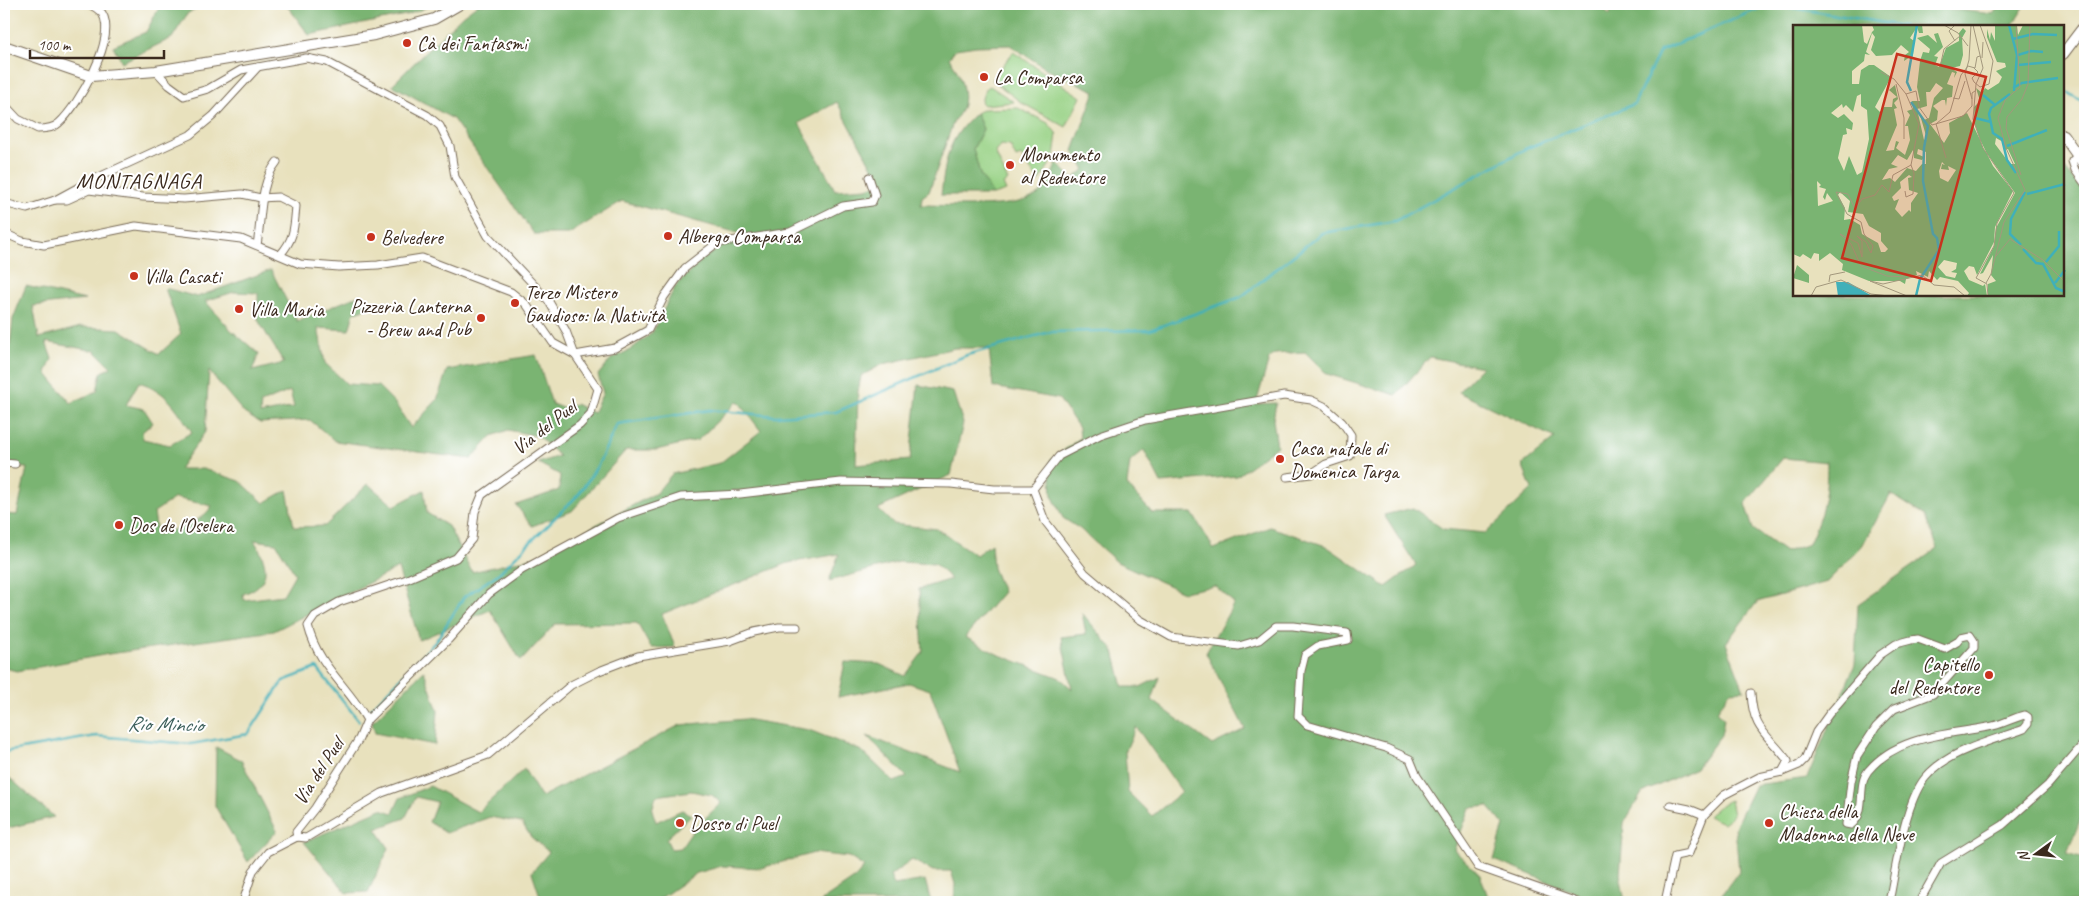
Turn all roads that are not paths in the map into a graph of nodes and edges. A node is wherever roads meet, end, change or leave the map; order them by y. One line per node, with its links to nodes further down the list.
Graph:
1 (89, 4): 8 (street)
2 (460, 4): 7 (main road)
3 (2085, 25): 5 (main road)
4 (4, 46): 8 (main road)
5 (2064, 53)
6 (258, 67): 7 (street); 17 (street); 22 (street)
7 (156, 70): 8 (main road)
8 (91, 76): 9 (street)
9 (4, 104)
10 (2064, 136): 11 (main road)
11 (2077, 156): 13 (main road); 15 (street)
12 (277, 162): 16 (street)
13 (2085, 166)
14 (869, 176): 22 (street)
15 (2085, 184)
16 (261, 198): 17 (street); 20 (street); 21 (street)
17 (55, 200): 18 (street)
18 (4, 203)
19 (4, 233): 20 (street)
20 (256, 245): 21 (street)
21 (280, 255): 22 (street)
22 (575, 354): 29 (street, Via del Puel)
23 (4, 463): 24 (street)
24 (15, 464)
25 (1287, 476): 26 (street)
26 (1033, 490): 29 (street); 36 (street)
27 (796, 627): 34 (street, Via del Puel)
28 (1751, 693): 31 (street)
29 (368, 720): 34 (street, Via del Puel)
30 (2085, 742): 39 (street)
31 (1782, 772): 33 (street); 38 (street)
32 (1670, 805): 33 (street)
33 (1704, 816): 37 (street)
34 (297, 837): 35 (street)
35 (243, 902)
36 (1577, 902)
37 (1665, 902)
38 (1888, 902)
39 (1919, 902)

